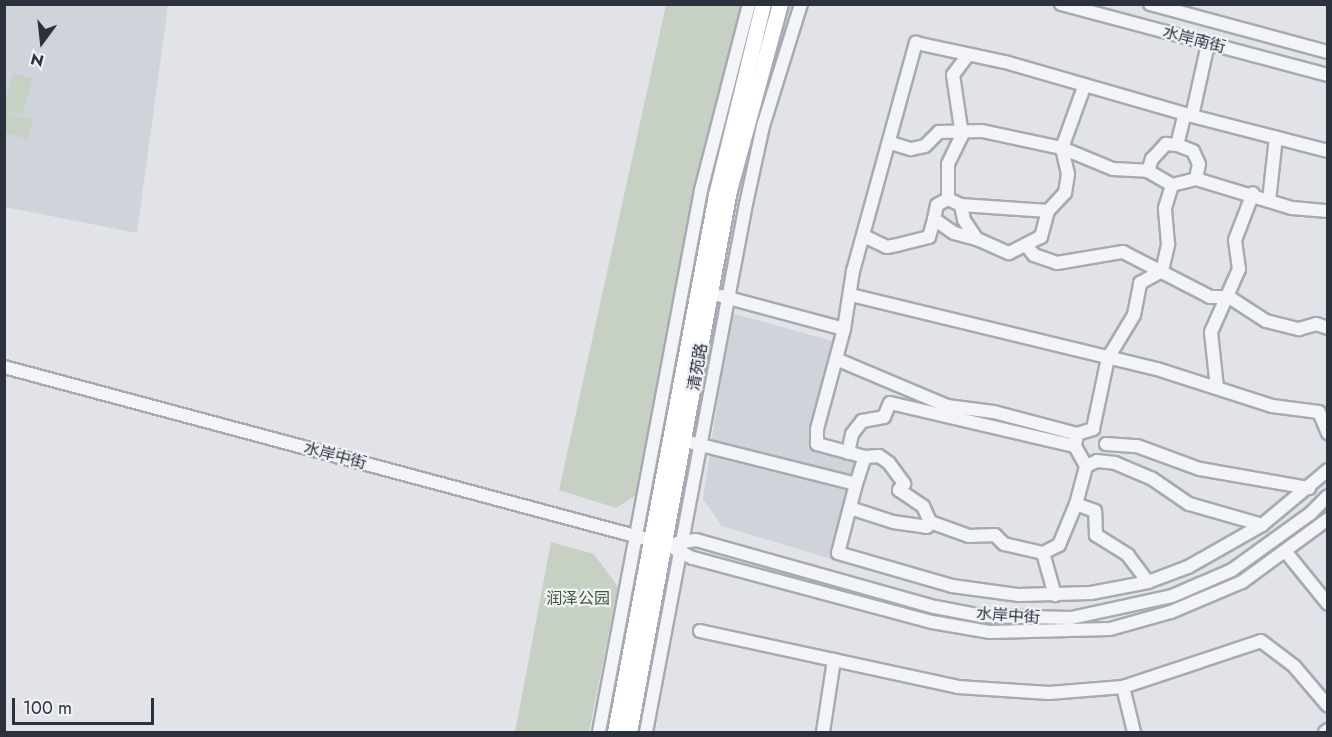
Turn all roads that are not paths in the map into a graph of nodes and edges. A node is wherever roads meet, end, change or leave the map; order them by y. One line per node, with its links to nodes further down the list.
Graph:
1 (749, 4): 63 (street)
2 (764, 4): 63 (main road, 清苑路)
3 (780, 4): 34 (main road, 清苑路)
4 (801, 4): 37 (street)
5 (1061, 4): 8 (street, 水岸南街)
6 (1150, 4): 7 (street, 水岸南街)
7 (1184, 9): 9 (street, 水岸南街)
8 (1208, 44): 11 (street, 水岸南街); 13 (street)
9 (1328, 52)
10 (968, 55): 12 (street); 14 (street); 16 (street)
11 (1328, 75)
12 (1084, 87): 13 (street); 18 (street)
13 (1188, 115): 15 (street); 17 (street)
14 (962, 135): 16 (street); 18 (street); 24 (street)
15 (1276, 137): 19 (street); 25 (street)
16 (891, 143): 30 (street)
17 (1177, 145): 20 (street); 21 (street)
18 (1062, 148): 20 (street); 27 (street)
19 (1328, 151)
20 (1148, 171): 22 (street)
21 (1196, 179): 22 (street); 23 (street)
22 (1172, 185): 33 (street)
23 (1253, 193): 25 (street); 36 (street)
24 (948, 199): 26 (street); 29 (street)
25 (1269, 201): 28 (street)
26 (961, 205): 27 (street); 31 (street)
27 (1048, 211): 32 (street)
28 (1327, 211)
29 (934, 219): 30 (street); 31 (street)
30 (864, 236): 35 (street)
31 (977, 239): 32 (street)
32 (1026, 245): 33 (street)
33 (1162, 271): 36 (street); 40 (street)
34 (711, 293): 37 (street); 48 (main road, 清苑路)
35 (851, 295): 39 (street); 40 (street)
36 (1229, 297): 38 (street); 43 (street)
37 (728, 298): 39 (street); 50 (street)
38 (1328, 328)
39 (844, 329): 41 (street)
40 (1108, 358): 43 (street); 45 (street)
41 (836, 359): 47 (street); 51 (street)
42 (4, 367): 63 (street, 水岸中街)
43 (1217, 388): 44 (street)
44 (1323, 410): 46 (street)
45 (1093, 429): 47 (street); 49 (street)
46 (1328, 433)
47 (1076, 440): 51 (street); 53 (street)
48 (685, 441): 50 (street); 64 (main road, 清苑路)
49 (1106, 444): 53 (street); 56 (street)
50 (700, 445): 55 (street); 65 (street)
51 (848, 453): 52 (street)
52 (865, 457): 55 (street); 61 (street)
53 (1091, 464): 58 (street); 62 (street)
54 (1328, 470): 56 (street)
55 (856, 484): 59 (street)
56 (1309, 488): 62 (street)
57 (1328, 496): 65 (street, 水岸中街)
58 (1076, 504): 67 (street); 68 (street)
59 (850, 508): 61 (street); 69 (street)
60 (1328, 519): 66 (street, 水岸中街)
61 (930, 522): 67 (street)
62 (1262, 525): 68 (street)
63 (643, 538): 64 (street, 水岸中街); 75 (street); 76 (main road, 清苑路)
64 (666, 544): 65 (street, 水岸中街); 77 (main road, 清苑路)
65 (681, 547): 66 (street, 水岸中街); 78 (street)
66 (1285, 551): 70 (street)
67 (1043, 553): 69 (street)
68 (1148, 582): 69 (street)
69 (1055, 596)
70 (1328, 604)
71 (700, 631): 72 (street)
72 (834, 660): 73 (street); 79 (street)
73 (1123, 687): 74 (street); 80 (street)
74 (1328, 706)
75 (599, 732)
76 (615, 732)
77 (629, 732)
78 (646, 732)
79 (823, 732)
80 (1134, 732)

